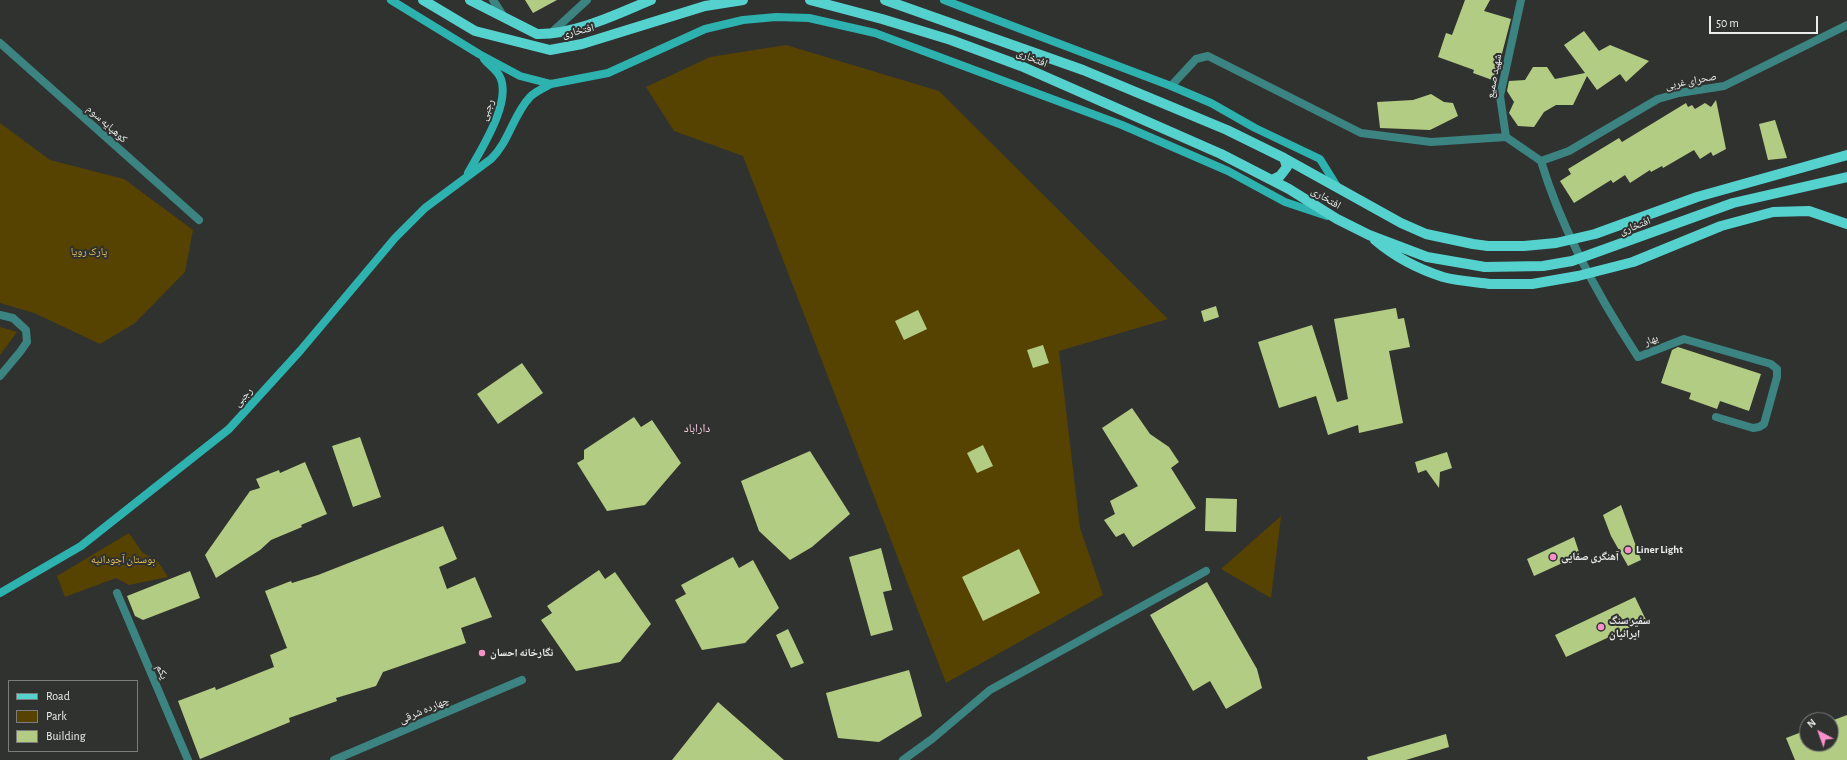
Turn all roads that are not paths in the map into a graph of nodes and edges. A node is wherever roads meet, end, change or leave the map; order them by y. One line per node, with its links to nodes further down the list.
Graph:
1 (391, 0): 16 (main road)
2 (423, 0): 7 (main road, افتخاری)
3 (470, 0): 12 (main road, افتخاری)
4 (493, 0): 12 (street)
5 (587, 0): 14 (street)
6 (651, 0): 14 (main road, افتخاری)
7 (743, 0)
8 (810, 0): 25 (main road, افتخاری)
9 (885, 0): 21 (main road, افتخاری)
10 (944, 0): 18 (main road)
11 (1521, 0): 19 (street, شهید صمیع)
12 (505, 19): 14 (main road, افتخاری)
13 (1847, 25): 22 (street, صحرای غربی)
14 (550, 34)
15 (0, 43): 28 (street, کوهپایه سوم)
16 (479, 54): 17 (main road); 23 (main road, رجبی)
17 (551, 84): 23 (main road, رجبی); 27 (main road)
18 (1172, 86): 19 (street); 26 (main road)
19 (1506, 137): 22 (street)
20 (1847, 155): 26 (main road, افتخاری, bridge)
21 (1284, 158): 25 (main road); 26 (main road, افتخاری)
22 (1541, 161): 33 (street, بهار)
23 (467, 176): 35 (main road, رجبی)
24 (1847, 177): 30 (main road, افتخاری, bridge)
25 (1272, 180): 27 (main road, افتخاری)
26 (1338, 188)
27 (1337, 219): 30 (main road, افتخاری)
28 (199, 220)
29 (1847, 224): 30 (main road, bridge)
30 (1369, 235)
31 (0, 315): 32 (street)
32 (0, 376)
33 (1716, 417)
34 (1206, 571): 40 (street)
35 (0, 593)
36 (116, 593): 38 (street, یکم)
37 (522, 680): 39 (street, چهارده شرقی)
38 (188, 760)
39 (334, 760)
40 (903, 760)

